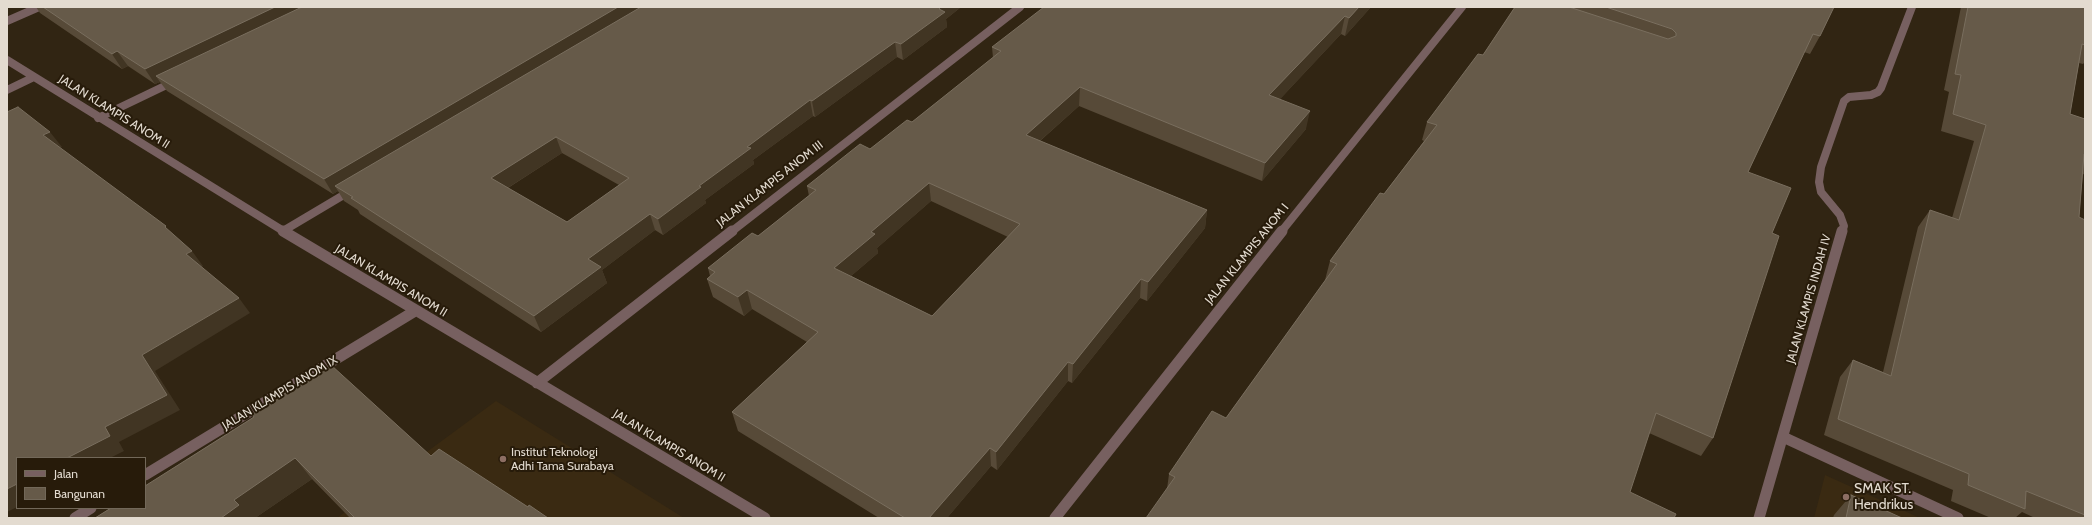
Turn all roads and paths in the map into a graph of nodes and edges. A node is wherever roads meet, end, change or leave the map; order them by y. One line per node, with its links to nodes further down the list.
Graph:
1 (39, 7): 5 (street)
2 (1020, 7): 14 (street, JALAN KLAMPIS ANOM III)
3 (1462, 7): 20 (street, JALAN KLAMPIS ANOM I)
4 (1912, 7): 15 (street, JALAN KLAMPIS INDAH IV)
5 (7, 21)
6 (7, 60): 8 (street, JALAN KLAMPIS ANOM II)
7 (183, 77): 10 (street)
8 (34, 78): 9 (street); 10 (street, JALAN KLAMPIS ANOM II)
9 (7, 90)
10 (98, 118): 12 (street, JALAN KLAMPIS ANOM II)
11 (358, 186): 12 (street)
12 (283, 231): 13 (street, JALAN KLAMPIS ANOM II)
13 (415, 311): 14 (street, JALAN KLAMPIS ANOM II); 16 (street, JALAN KLAMPIS ANOM IX)
14 (537, 383): 19 (street, JALAN KLAMPIS ANOM II)
15 (1783, 437): 21 (street, JALAN KLAMPIS INDAH IV); 22 (street)
16 (146, 474)
17 (89, 509): 18 (street)
18 (75, 518)
19 (765, 518)
20 (1055, 518)
21 (1758, 518)
22 (1958, 518)

